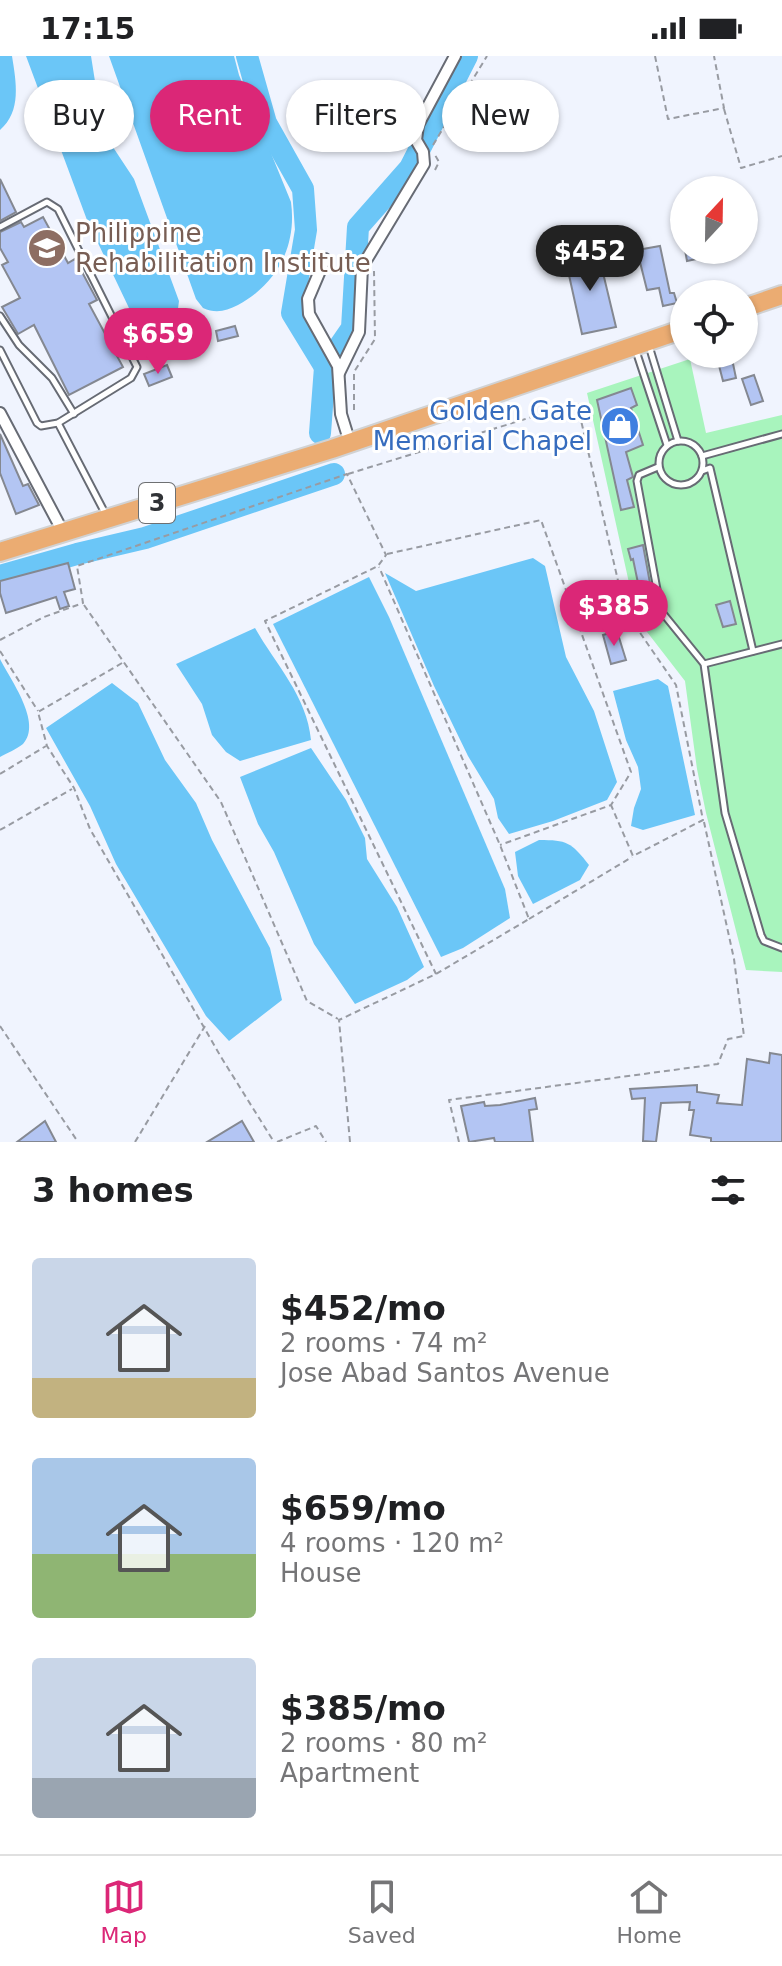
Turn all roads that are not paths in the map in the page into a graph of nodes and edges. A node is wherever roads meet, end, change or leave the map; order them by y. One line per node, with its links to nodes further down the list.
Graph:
1 (455, 56): 10 (street)
2 (0, 227): 12 (lane)
3 (325, 259): 10 (street)
4 (782, 295): 5 (highway)
5 (758, 303)
6 (0, 316): 12 (lane)
7 (670, 334): 8 (highway, 3)
8 (641, 344): 15 (lane); 16 (highway, 3); 17 (lane)
9 (0, 350): 13 (lane)
10 (339, 369): 16 (street)
11 (0, 413): 22 (street)
12 (74, 414): 13 (lane)
13 (58, 423): 21 (lane)
14 (782, 434): 18 (lane)
15 (678, 441): 17 (lane); 18 (lane)
16 (350, 443): 21 (highway, 3)
17 (667, 445): 19 (lane)
18 (702, 456): 20 (lane)
19 (658, 467): 20 (lane); 26 (lane)
20 (702, 471): 25 (lane)
21 (107, 518): 22 (highway, 3)
22 (63, 532): 23 (highway, 3)
23 (0, 552)
24 (782, 644): 25 (lane)
25 (753, 651): 26 (lane)
26 (704, 664): 27 (lane)
27 (782, 948)

